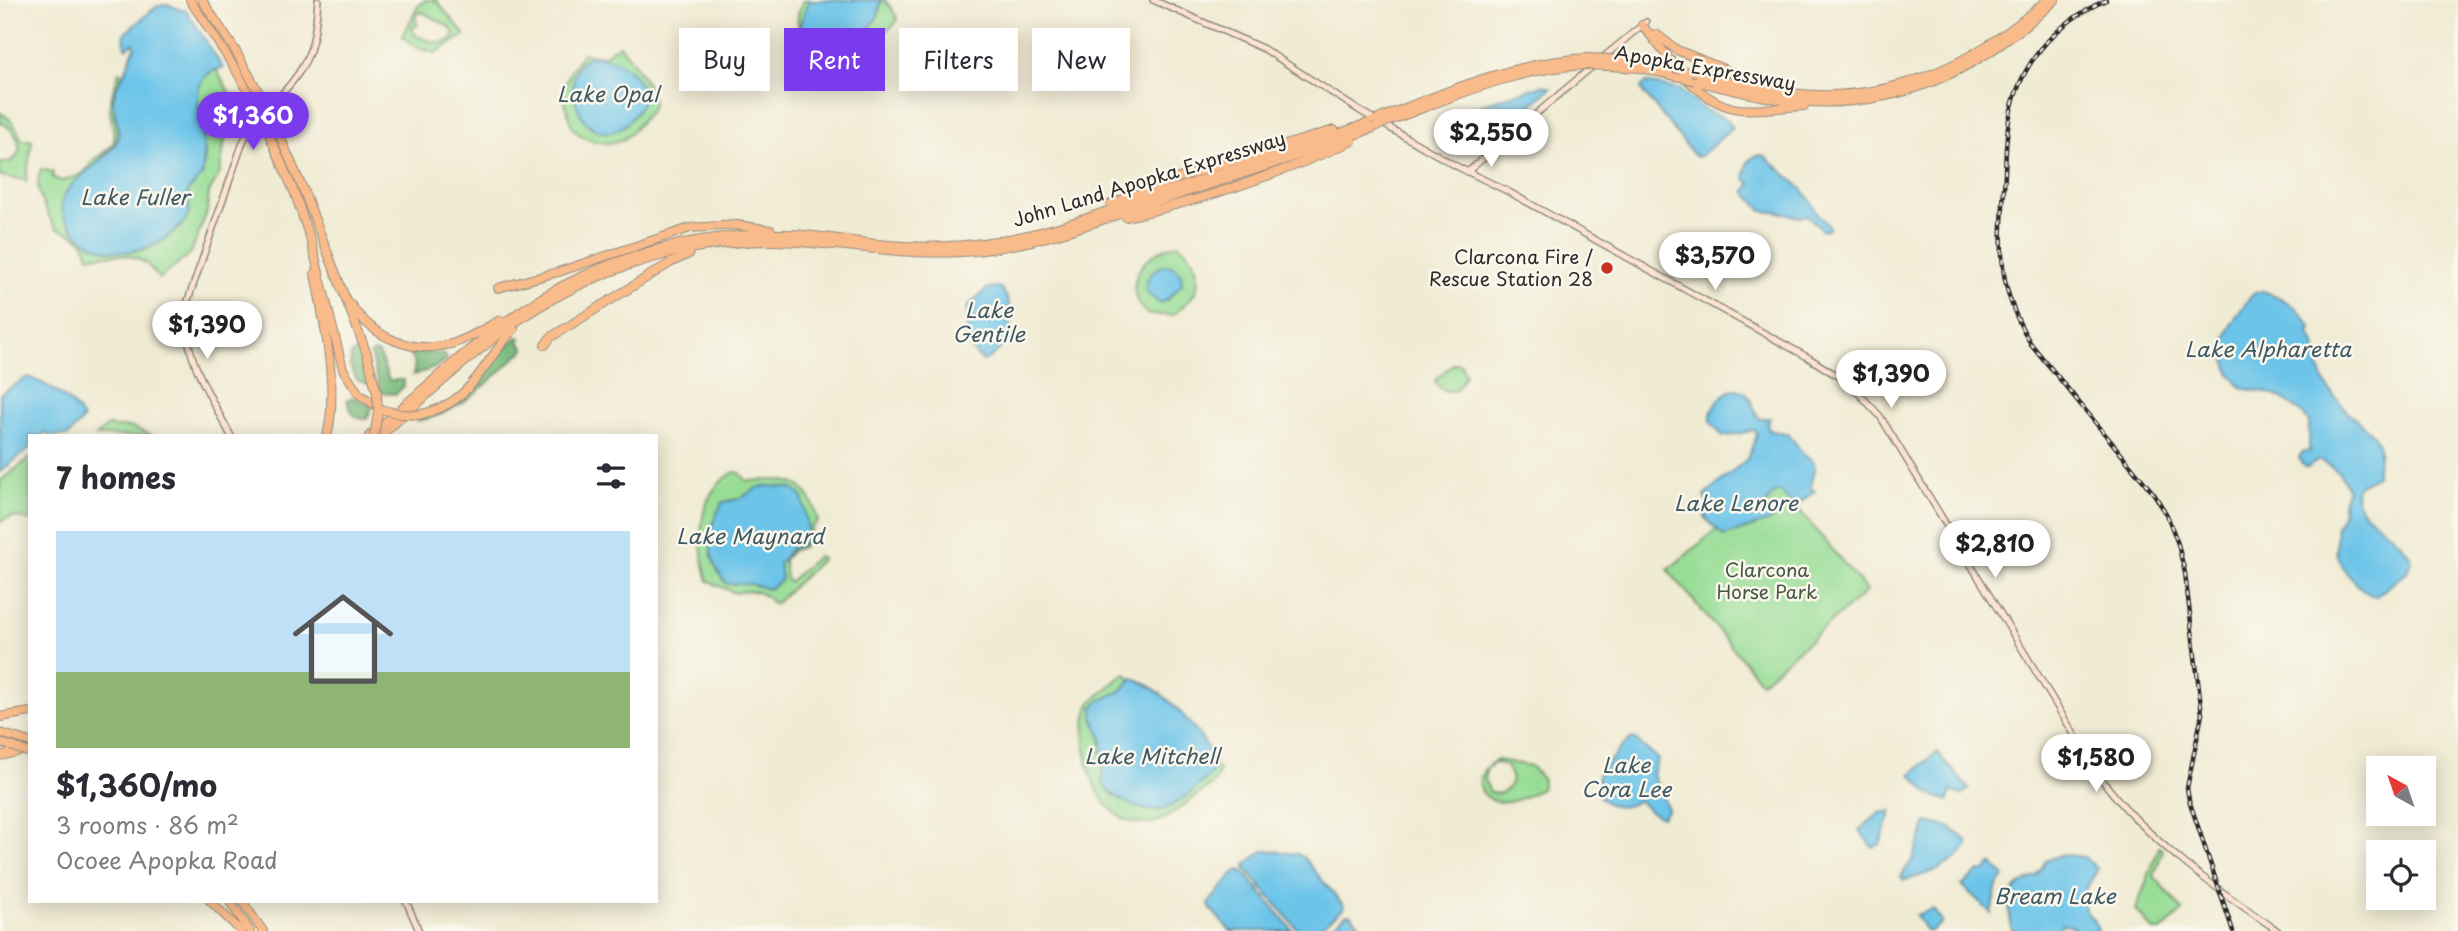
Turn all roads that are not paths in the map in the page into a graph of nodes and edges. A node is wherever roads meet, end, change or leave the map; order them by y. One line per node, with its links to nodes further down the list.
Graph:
1 (190, 0): 16 (highway, bridge)
2 (202, 0): 21 (highway, bridge)
3 (318, 0): 27 (main road)
4 (1153, 0): 15 (main road)
5 (2046, 0): 10 (highway, Apopka Expressway)
6 (2055, 0): 10 (highway, Apopka Expressway)
7 (1644, 23): 12 (highway); 13 (highway); 15 (main road)
8 (1611, 62): 9 (highway, Apopka Expressway); 9 (highway, Apopka Expressway, bridge); 14 (highway, Apopka Expressway, bridge)
9 (1685, 75): 12 (highway, Apopka Expressway); 13 (highway, Apopka Expressway, bridge)
10 (1898, 89): 11 (highway, Apopka Expressway)
11 (1883, 92): 12 (highway, Apopka Expressway); 13 (highway, Apopka Expressway)
12 (1814, 95)
13 (1856, 100)
14 (1377, 122): 19 (highway, John Land Apopka Expressway); 19 (highway, John Land Apopka Expressway)
15 (1467, 172): 49 (main road)
16 (296, 200): 24 (highway, bridge); 28 (highway)
17 (788, 234): 18 (highway, John Land Apopka Expressway); 22 (highway); 23 (highway, John Land Apopka Expressway)
18 (819, 240): 19 (highway, John Land Apopka Expressway); 19 (highway, John Land Apopka Expressway); 20 (highway, John Land Apopka Expressway)
19 (1013, 242)
20 (728, 244): 24 (highway, John Land Apopka Expressway); 25 (highway)
21 (338, 279): 23 (highway); 30 (highway, bridge)
22 (498, 288)
23 (539, 299): 26 (highway, John Land Apopka Expressway)
24 (553, 299): 32 (highway, John Land Apopka Expressway)
25 (545, 345)
26 (439, 375): 29 (highway); 31 (highway, John Land Apopka Expressway)
27 (230, 434)
28 (327, 434)
29 (365, 434)
30 (373, 434)
31 (374, 434)
32 (382, 434)
33 (28, 712): 34 (highway)
34 (0, 716)
35 (0, 733): 37 (highway)
36 (0, 743): 38 (highway, bridge)
37 (28, 746)
38 (28, 746)
39 (28, 746): 40 (highway)
40 (0, 756)
41 (212, 903): 45 (highway)
42 (230, 903): 46 (highway)
43 (243, 903): 47 (highway)
44 (407, 903): 48 (main road)
45 (241, 931)
46 (250, 931)
47 (262, 931)
48 (419, 931)
49 (2278, 931)

